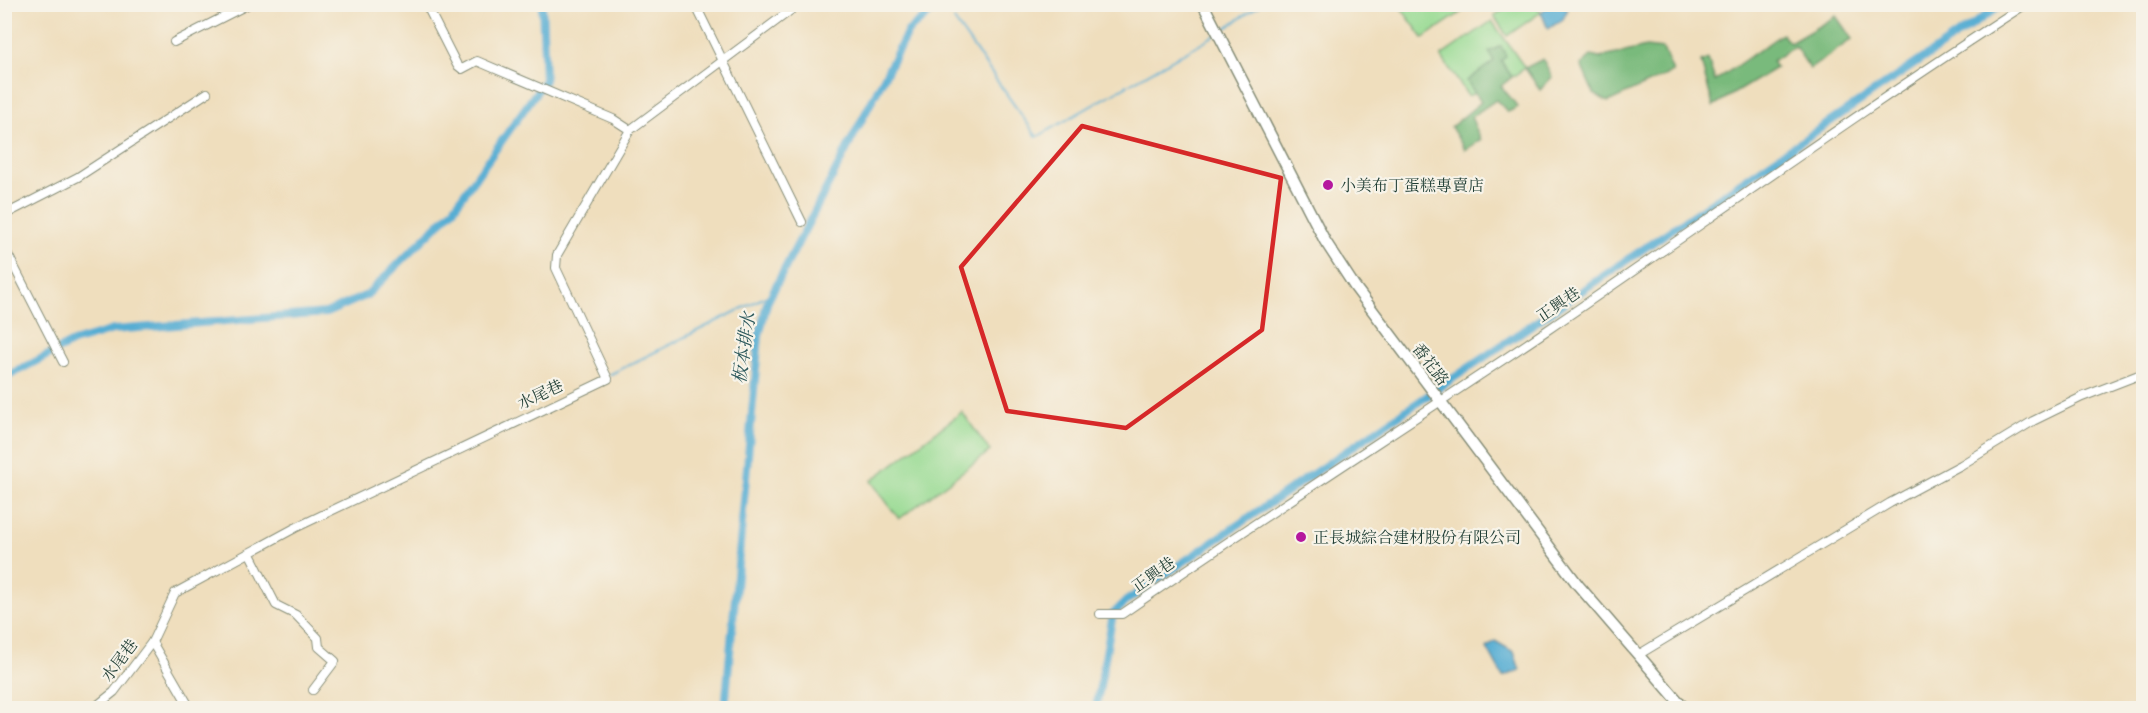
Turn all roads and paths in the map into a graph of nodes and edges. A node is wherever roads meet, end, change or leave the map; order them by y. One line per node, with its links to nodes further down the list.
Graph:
1 (249, 4): 7 (street)
2 (426, 4): 10 (street)
3 (695, 4): 8 (street)
4 (799, 4): 8 (street, 水尾巷)
5 (1203, 4): 16 (main road, 番花路)
6 (2026, 4): 16 (street, 正興巷)
7 (174, 42)
8 (723, 61): 10 (street, 水尾巷); 12 (street)
9 (207, 93): 11 (street)
10 (630, 130): 17 (street, 水尾巷)
11 (4, 215)
12 (802, 222)
13 (4, 247): 14 (street)
14 (63, 362)
15 (2144, 373): 20 (street)
16 (1440, 401): 18 (street, 正興巷); 20 (main road, 番花路)
17 (250, 554): 19 (street, 水尾巷); 21 (street)
18 (1101, 614)
19 (152, 642): 22 (street, 水尾巷); 23 (street)
20 (1638, 655): 24 (main road, 番花路)
21 (313, 690)
22 (94, 708)
23 (190, 708)
24 (1684, 708)

